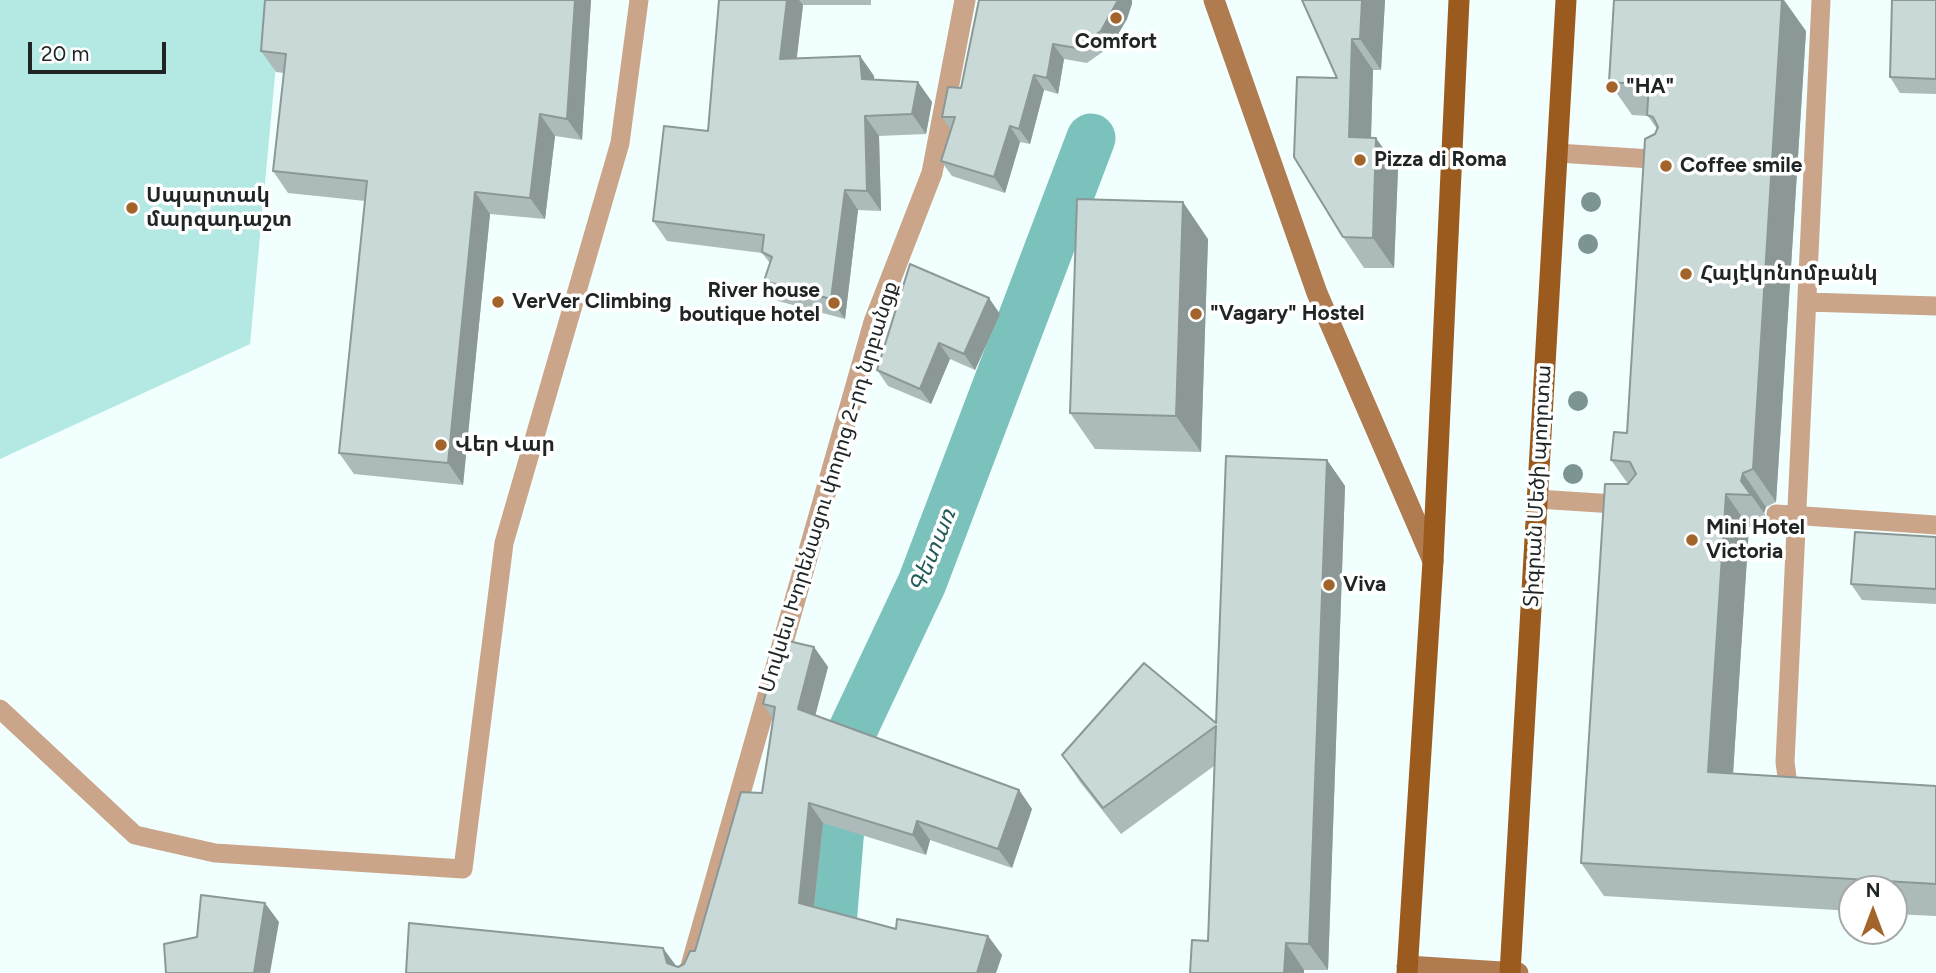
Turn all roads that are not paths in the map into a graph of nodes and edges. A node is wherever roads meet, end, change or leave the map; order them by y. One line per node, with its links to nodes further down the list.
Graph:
1 (639, 0): 17 (lane)
2 (965, 0): 20 (street, Մովսես Խորենացու փողոց 2-րդ նրբանցք)
3 (1214, 0): 16 (main road)
4 (1459, 0): 16 (main road)
5 (1566, 0): 7 (main road, Տիգրան Մեծի պողոտա)
6 (1821, 0): 9 (lane)
7 (1557, 153): 8 (lane); 11 (main road, Տիգրան Մեծի պողոտա)
8 (1669, 160)
9 (1807, 302): 10 (lane); 14 (lane)
10 (1936, 306)
11 (1537, 499): 12 (lane); 21 (main road, Տիգրան Մեծի պողոտա)
12 (1647, 506)
13 (1776, 514): 14 (lane)
14 (1797, 516): 15 (lane); 18 (lane)
15 (1936, 525)
16 (1433, 561): 19 (main road)
17 (0, 709)
18 (1828, 796)
19 (1407, 970): 21 (main road)
20 (689, 973)
21 (1510, 973): 22 (main road)
22 (1518, 973)

